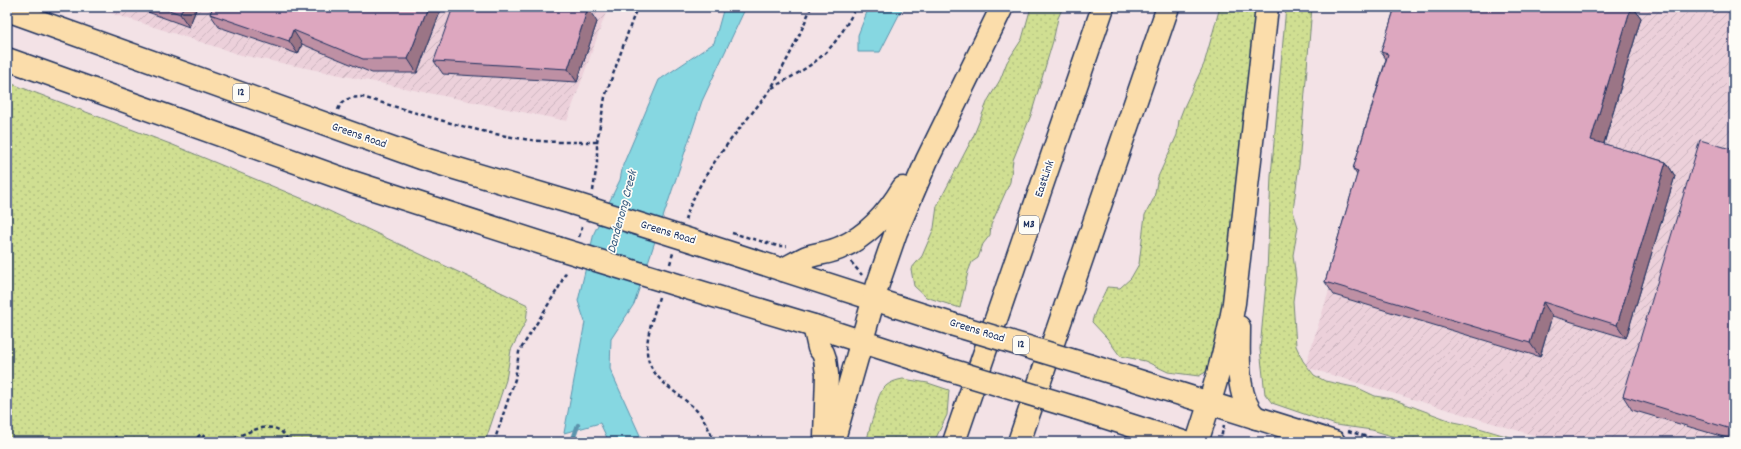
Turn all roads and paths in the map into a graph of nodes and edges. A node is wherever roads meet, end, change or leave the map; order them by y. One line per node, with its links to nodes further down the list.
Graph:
1 (636, 7): 10 (path)
2 (856, 7): 9 (path)
3 (1002, 7): 11 (main road)
4 (1103, 7): 29 (main road, EastLink / M3)
5 (1168, 7): 30 (main road)
6 (1267, 7): 12 (main road)
7 (7, 10): 10 (main road, Greens Road / 12)
8 (7, 59): 15 (main road, bridge)
9 (770, 90)
10 (332, 127): 13 (main road, Greens Road / 12, bridge)
11 (927, 160): 13 (main road); 14 (main road)
12 (1239, 266): 18 (main road); 19 (main road)
13 (782, 270): 14 (main road, Greens Road / 12)
14 (874, 300): 16 (main road); 18 (main road, Greens Road / 12, bridge)
15 (814, 326): 16 (main road); 27 (main road)
16 (861, 342): 28 (main road); 31 (main road, bridge)
17 (518, 352): 26 (path)
18 (1209, 404): 19 (main road, Greens Road / 12); 32 (main road)
19 (1256, 418): 33 (main road, Greens Road / 12)
20 (115, 436): 21 (path)
21 (118, 442)
22 (192, 442): 23 (path)
23 (213, 442)
24 (229, 442): 25 (path)
25 (288, 442)
26 (494, 442)
27 (824, 442)
28 (833, 442)
29 (954, 442)
30 (1019, 442)
31 (1183, 442)
32 (1197, 442)
33 (1334, 442)

